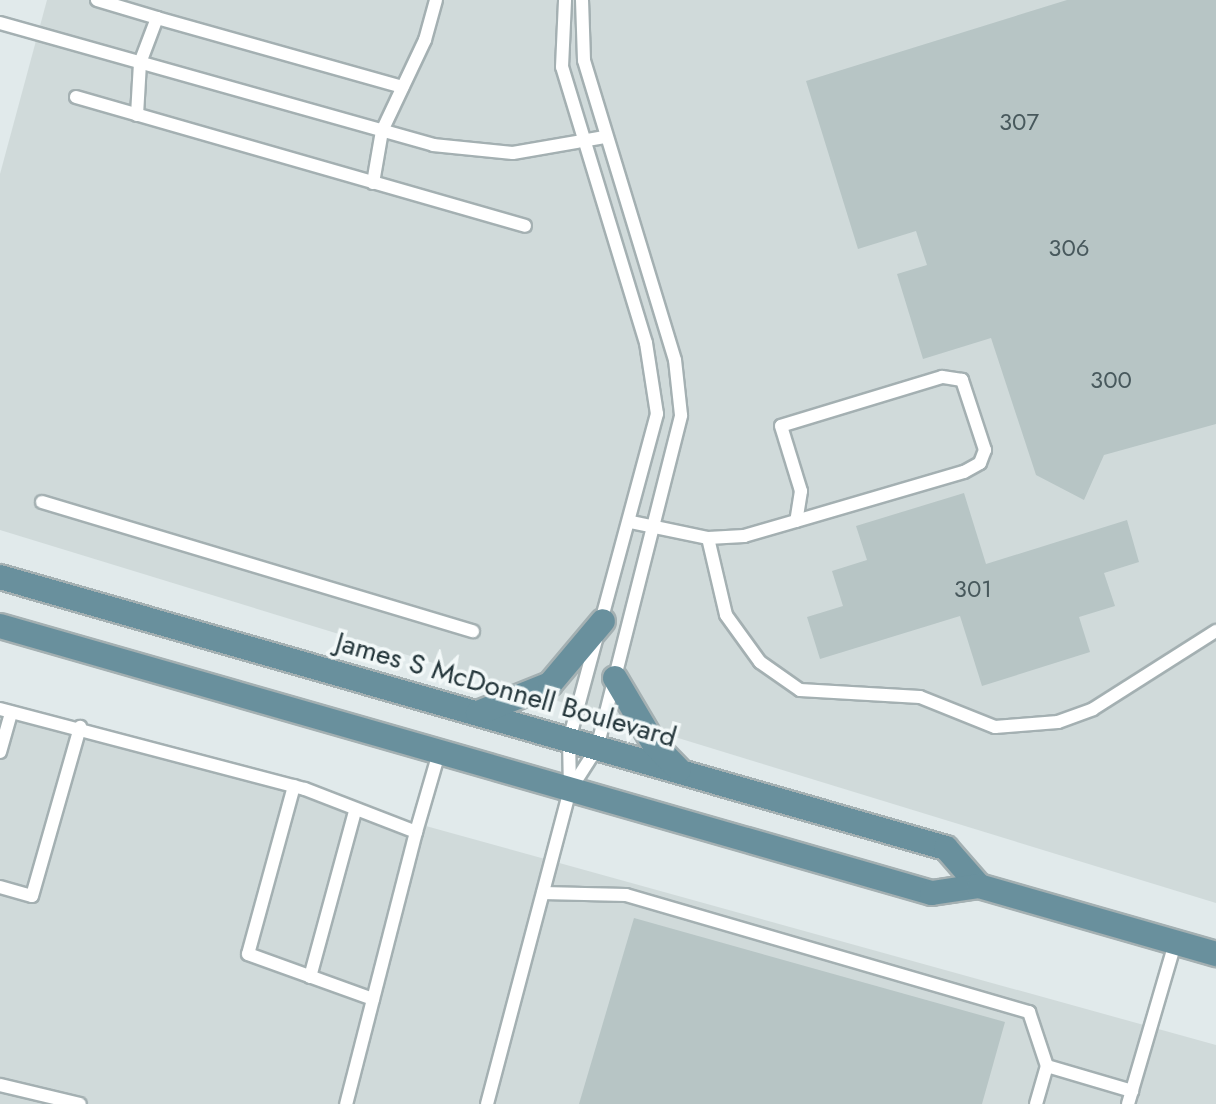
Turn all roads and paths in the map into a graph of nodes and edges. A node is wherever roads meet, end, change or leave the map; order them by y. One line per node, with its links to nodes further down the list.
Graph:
1 (97, 0): 5 (lane)
2 (436, 0): 8 (lane)
3 (565, 0): 13 (lane)
4 (582, 0): 12 (lane)
5 (157, 18): 7 (lane); 8 (lane)
6 (0, 23): 7 (lane)
7 (140, 63): 10 (lane); 11 (lane)
8 (403, 87): 11 (lane)
9 (76, 97): 10 (lane)
10 (137, 115): 14 (lane)
11 (382, 131): 13 (lane); 14 (lane)
12 (605, 137): 13 (lane); 19 (lane)
13 (582, 143): 18 (lane)
14 (373, 183): 15 (lane)
15 (525, 226)
16 (42, 502): 24 (lane)
17 (796, 521): 17 (lane); 20 (lane)
18 (631, 522): 19 (lane); 22 (lane)
19 (654, 527): 20 (lane); 26 (lane)
20 (708, 538): 25 (lane)
21 (0, 577): 28 (main road, James S McDonnell Boulevard)
22 (603, 621): 28 (main road); 30 (lane)
23 (0, 626): 33 (main road)
24 (473, 631)
25 (1216, 631)
26 (615, 678): 31 (lane); 34 (main road)
27 (6, 711): 29 (lane); 32 (lane)
28 (478, 713): 30 (main road, James S McDonnell Boulevard)
29 (80, 727): 35 (lane); 40 (lane)
30 (569, 740): 31 (main road, James S McDonnell Boulevard); 36 (lane)
31 (597, 748): 34 (main road, James S McDonnell Boulevard); 36 (lane)
32 (0, 752)
33 (439, 753): 36 (main road); 38 (lane)
34 (681, 772): 39 (main road, James S McDonnell Boulevard)
35 (294, 786): 37 (lane); 44 (lane)
36 (570, 790): 39 (main road); 41 (lane)
37 (355, 811): 38 (lane); 44 (lane)
38 (416, 832): 45 (lane)
39 (979, 886): 42 (main road)
40 (0, 887)
41 (543, 893): 46 (lane); 51 (lane)
42 (1175, 943): 43 (main road); 48 (lane)
43 (1216, 954)
44 (310, 977): 45 (lane)
45 (373, 999): 50 (lane)
46 (1047, 1066): 48 (lane); 52 (lane)
47 (0, 1085): 49 (lane)
48 (1130, 1098)
49 (80, 1104)
50 (346, 1104)
51 (487, 1104)
52 (1036, 1104)

